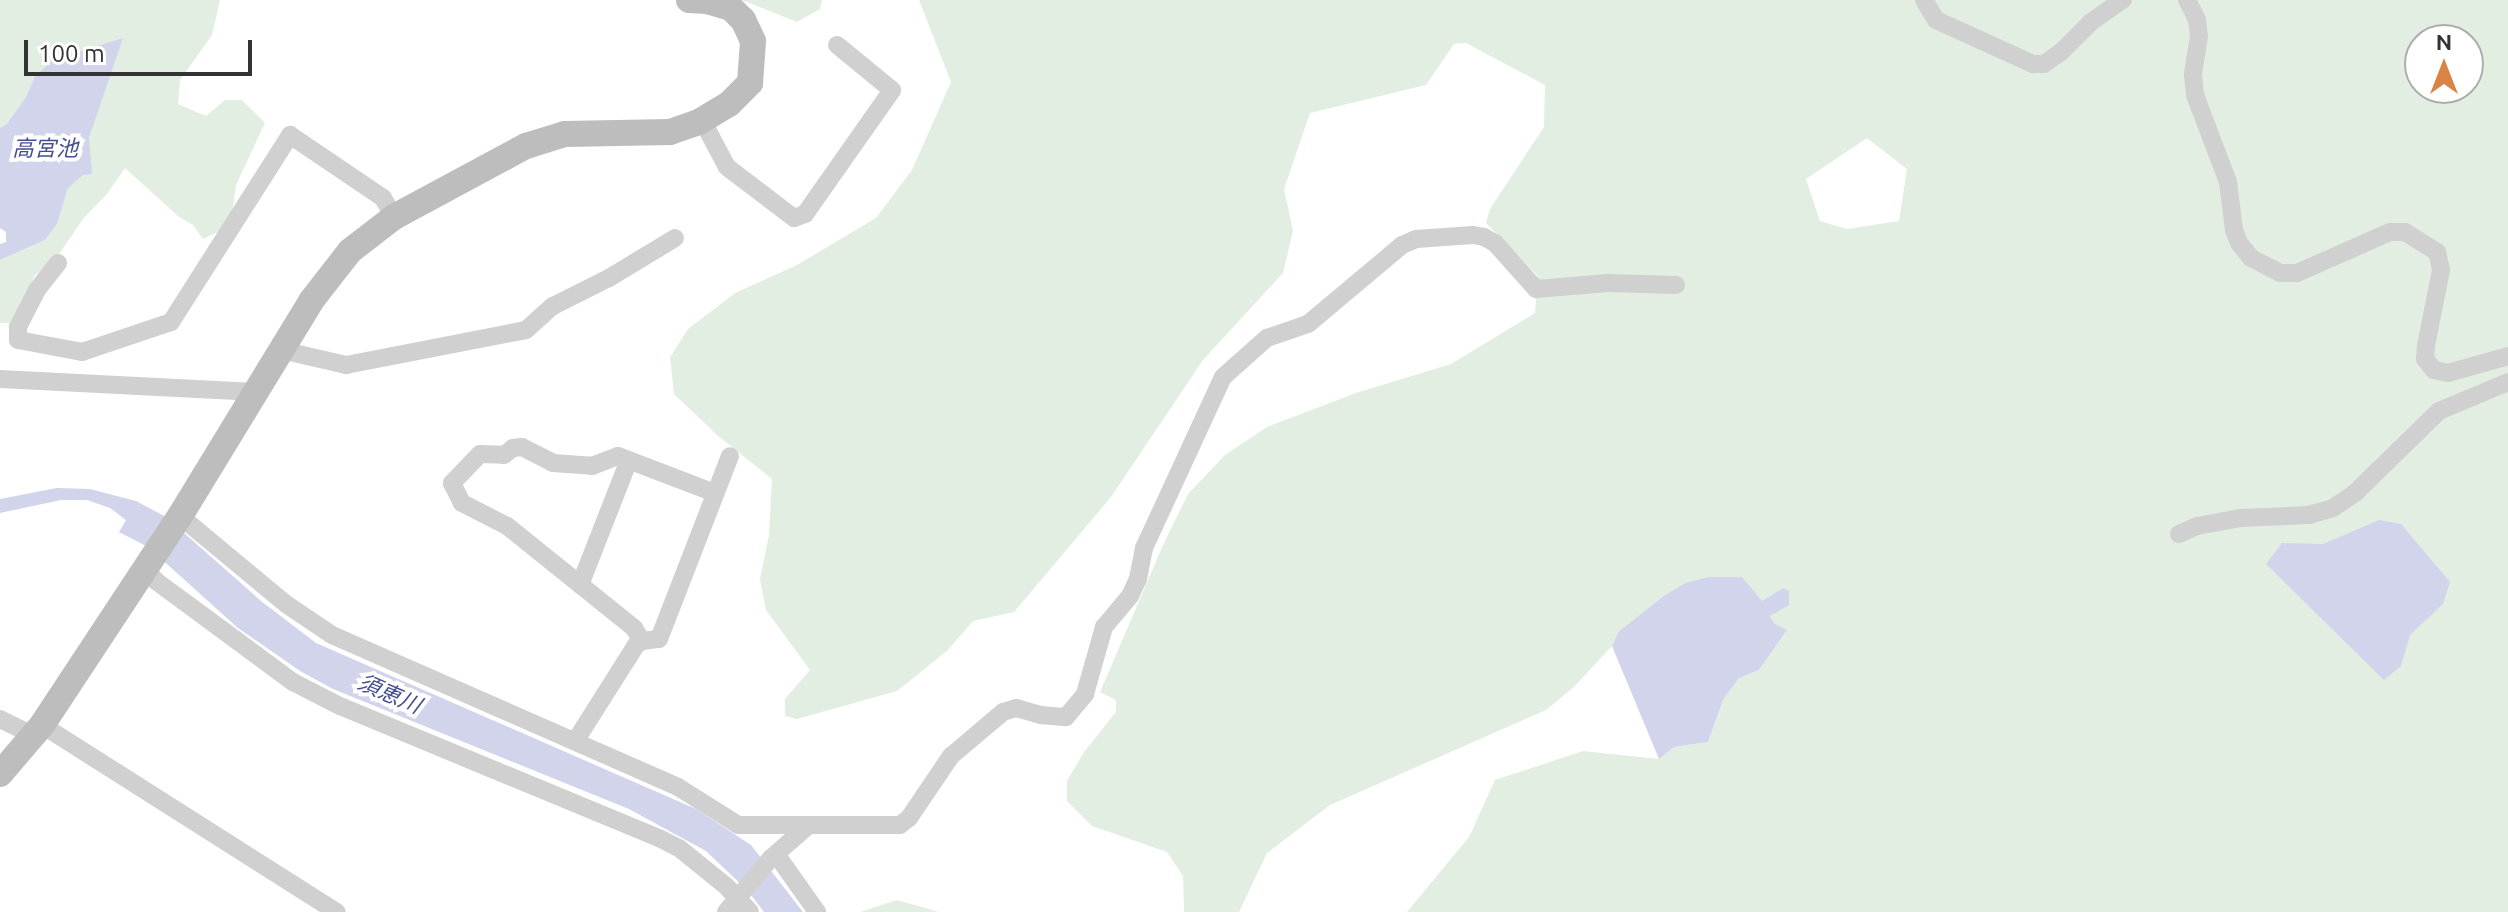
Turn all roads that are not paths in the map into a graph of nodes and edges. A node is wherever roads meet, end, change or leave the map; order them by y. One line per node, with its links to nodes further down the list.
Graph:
1 (689, 0): 6 (street)
2 (1924, 0): 3 (street)
3 (2123, 0)
4 (2187, 0): 12 (street)
5 (837, 45): 6 (street)
6 (702, 120): 7 (street)
7 (394, 217): 9 (street); 11 (street)
8 (675, 238): 11 (street)
9 (58, 263)
10 (1676, 285): 28 (street)
11 (281, 350): 15 (street)
12 (2508, 356)
13 (0, 379): 15 (street)
14 (2508, 382): 20 (street)
15 (257, 392): 19 (street)
16 (730, 456): 18 (street)
17 (629, 460): 18 (street); 22 (street); 22 (street)
18 (715, 493): 23 (street)
19 (178, 518): 21 (street); 26 (street)
20 (2179, 534)
21 (148, 564): 25 (street); 30 (street)
22 (580, 585): 23 (street)
23 (642, 641): 26 (street)
24 (0, 719): 25 (street)
25 (37, 730): 27 (street); 31 (street)
26 (576, 740): 28 (street)
27 (0, 774)
28 (809, 825): 29 (street)
29 (774, 856): 30 (street); 33 (street)
30 (730, 905): 32 (street)
31 (337, 912)
32 (750, 912)
33 (817, 912)

